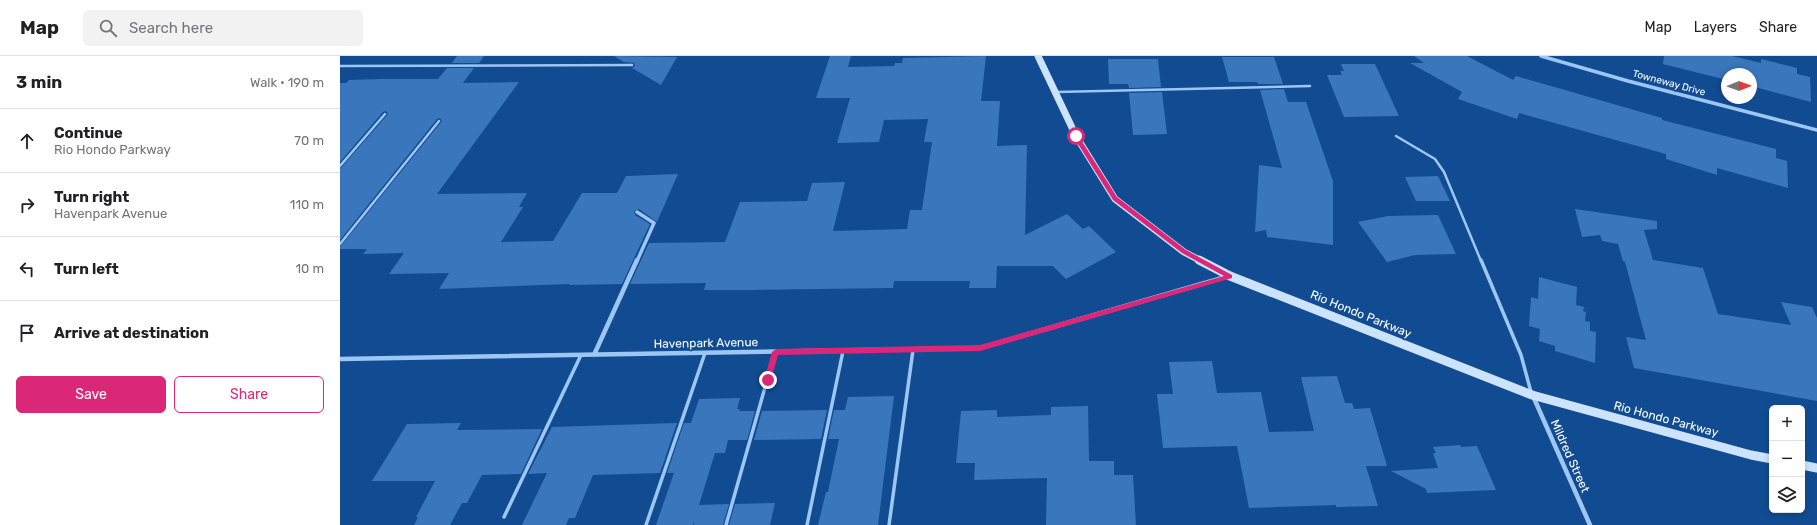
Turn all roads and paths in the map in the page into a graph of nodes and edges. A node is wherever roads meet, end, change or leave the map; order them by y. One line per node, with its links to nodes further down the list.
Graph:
1 (1038, 56): 6 (street, Rio Hondo Parkway)
2 (1541, 56): 9 (street, Towneway Drive)
3 (632, 65): 4 (lane)
4 (340, 66)
5 (1310, 86): 6 (lane)
6 (1055, 92): 14 (street, Rio Hondo Parkway)
7 (385, 114): 11 (lane)
8 (439, 122): 13 (lane)
9 (1817, 130)
10 (1396, 136): 22 (lane)
11 (340, 166)
12 (637, 212): 19 (street)
13 (340, 244)
14 (1230, 276): 15 (street, Havenpark Avenue); 22 (street, Rio Hondo Parkway)
15 (913, 350): 16 (street, Havenpark Avenue); 30 (lane)
16 (843, 351): 17 (street, Havenpark Avenue); 29 (lane)
17 (776, 352): 18 (street, Havenpark Avenue); 28 (lane)
18 (706, 353): 19 (street, Havenpark Avenue); 27 (lane)
19 (594, 355): 20 (street, Havenpark Avenue)
20 (581, 356): 21 (street, Havenpark Avenue); 26 (lane)
21 (340, 359)
22 (1532, 396): 23 (street, Rio Hondo Parkway); 31 (street, Mildred Street)
23 (1769, 458)
24 (1805, 466): 25 (street)
25 (1817, 468)
26 (504, 517)
27 (646, 525)
28 (726, 525)
29 (807, 525)
30 (889, 525)
31 (1590, 525)

